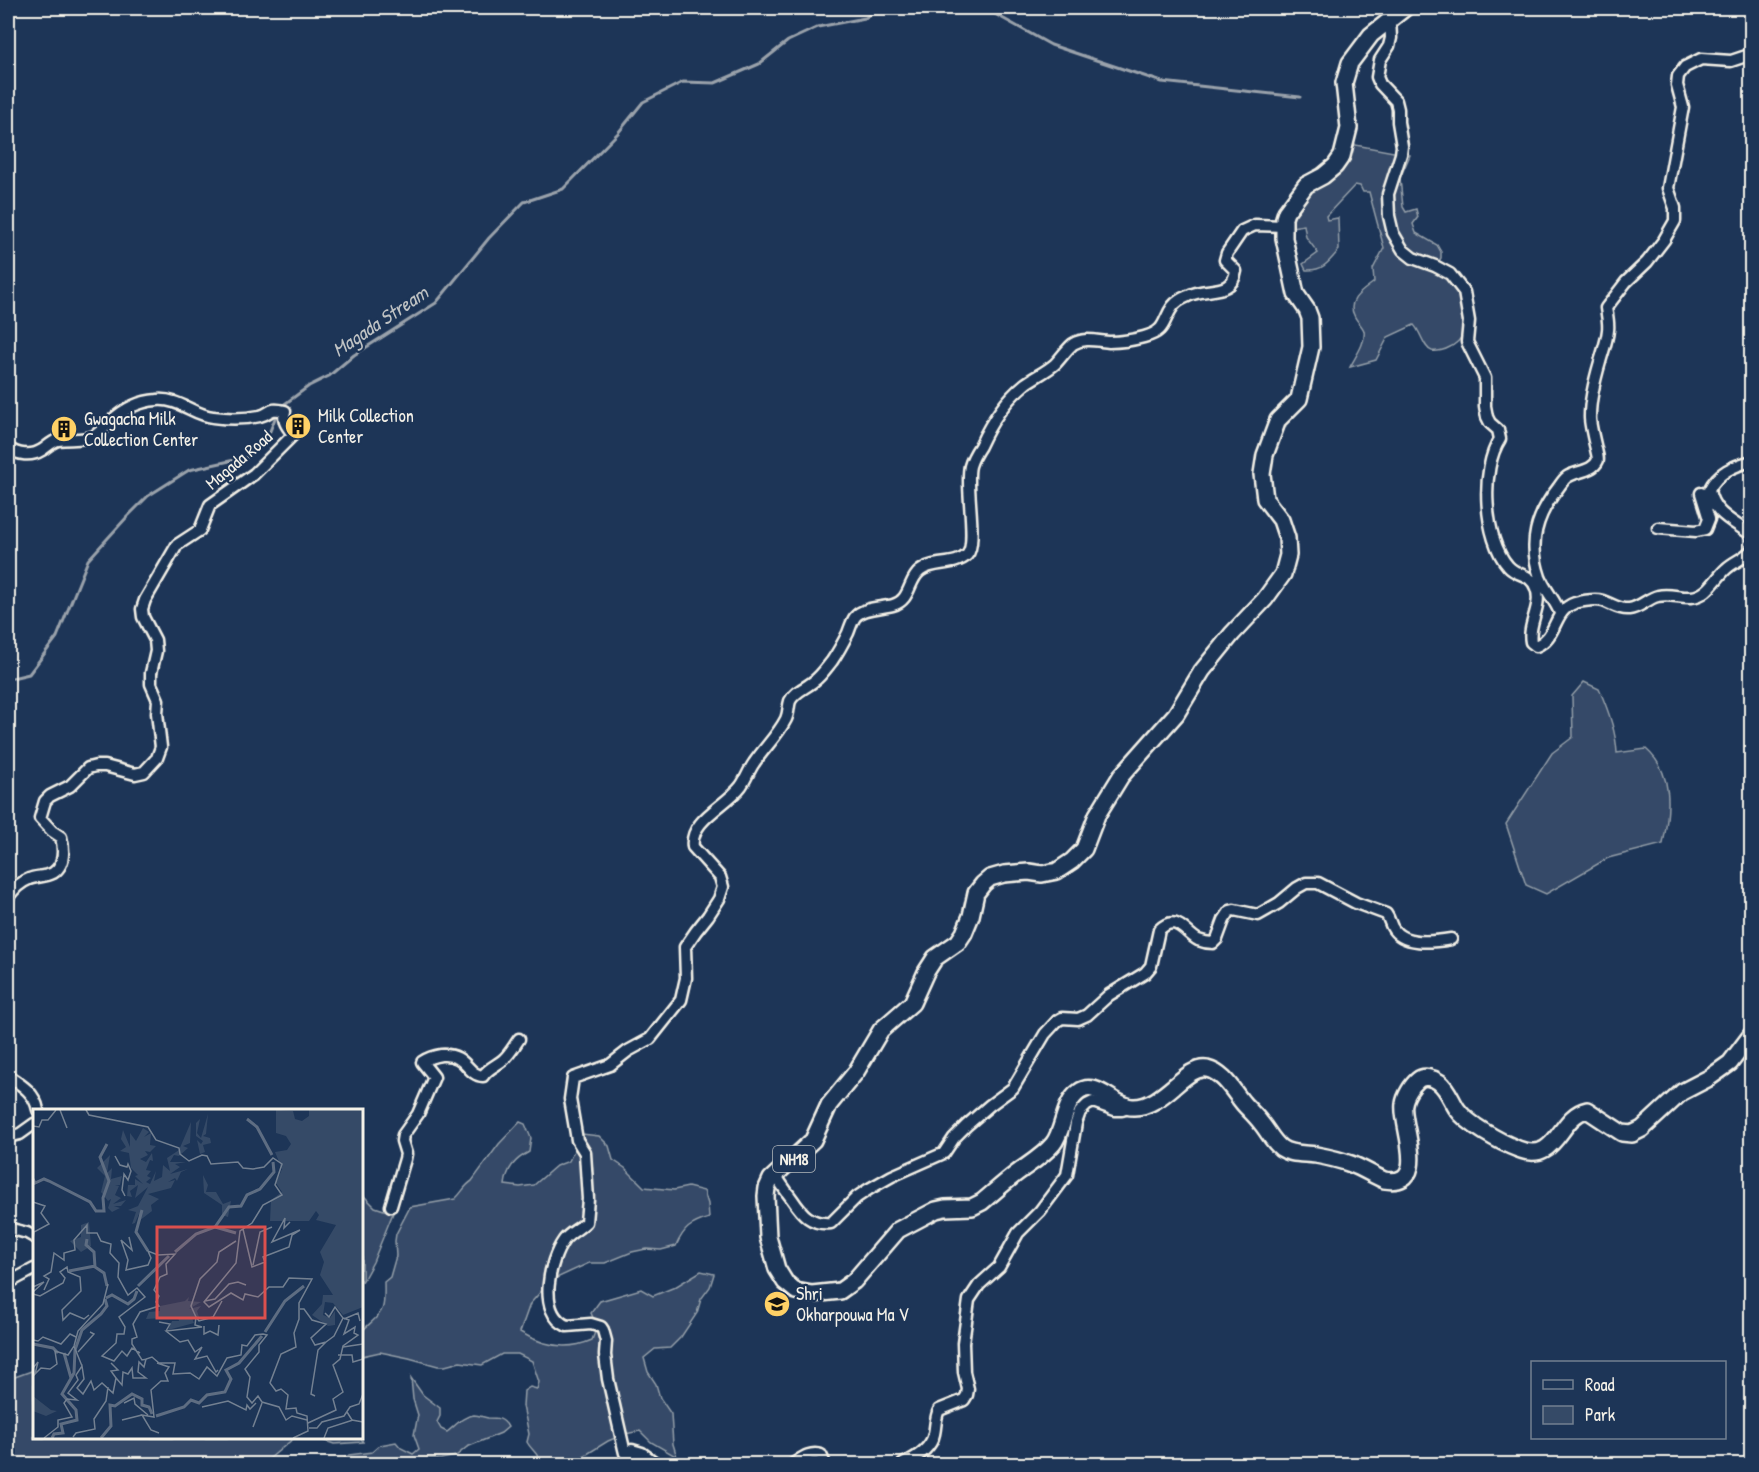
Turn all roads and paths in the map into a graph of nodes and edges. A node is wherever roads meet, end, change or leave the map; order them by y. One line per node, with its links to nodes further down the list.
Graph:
1 (1405, 8): 2 (main road, NH18)
2 (1390, 18): 4 (main road, NH18); 11 (street)
3 (1752, 54): 11 (street)
4 (1284, 226): 21 (main road, NH18); 27 (street)
5 (8, 448): 12 (street, Magada Road)
6 (1752, 461): 9 (street)
7 (1701, 493): 8 (street)
8 (1658, 528)
9 (1752, 538)
10 (1752, 549): 11 (street)
11 (1560, 613)
12 (8, 897)
13 (1451, 939): 21 (street)
14 (1752, 1034): 17 (main road)
15 (519, 1039): 22 (street)
16 (8, 1076): 18 (street)
17 (1130, 1107): 21 (main road, NH18); 31 (street)
18 (38, 1109)
19 (33, 1125): 20 (street)
20 (8, 1137)
21 (775, 1174)
22 (391, 1206)
23 (8, 1228): 24 (street)
24 (33, 1237)
25 (33, 1270): 26 (street)
26 (8, 1283)
27 (633, 1461): 28 (street)
28 (657, 1464)
29 (793, 1464): 30 (street)
30 (825, 1464)
31 (903, 1464)

